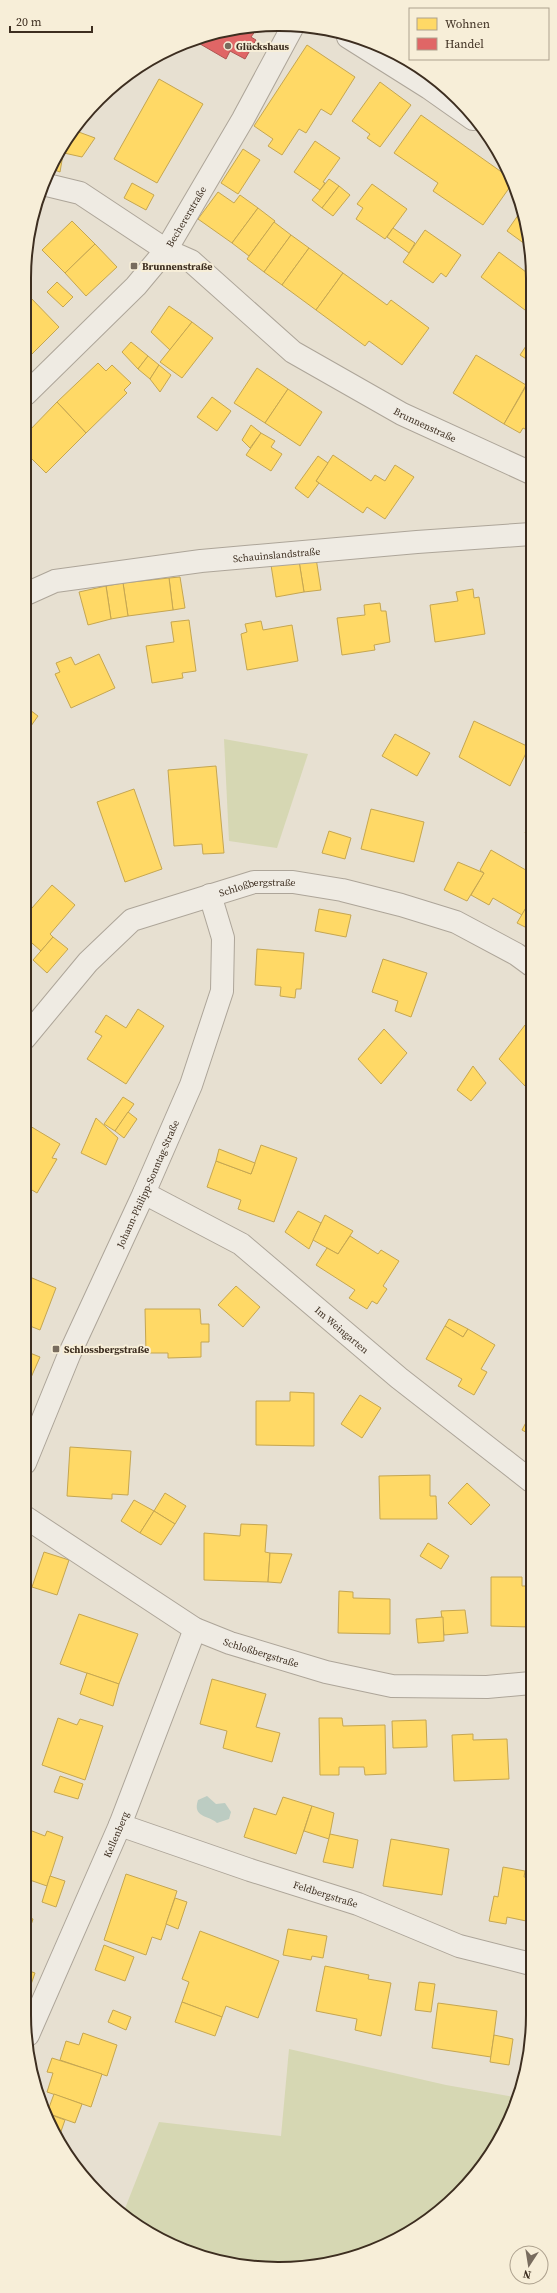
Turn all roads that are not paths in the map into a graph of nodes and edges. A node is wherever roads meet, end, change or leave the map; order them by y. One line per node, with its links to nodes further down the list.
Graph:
1 (290, 32): 5 (street, Bechererstraße)
2 (362, 45): 3 (street)
3 (460, 110)
4 (49, 186): 5 (street, Brunnenstraße)
5 (166, 250): 6 (street, Bechererstraße); 7 (street, Brunnenstraße)
6 (31, 389)
7 (526, 471)
8 (526, 534): 9 (street, Schauinslandstraße)
9 (31, 592)
10 (210, 895): 11 (street, Schloßbergstraße); 12 (street, Schloßbergstraße); 13 (street, Johann-Philipp-Sonntag-Straße)
11 (526, 961)
12 (31, 1031)
13 (144, 1193): 14 (street, Johann-Philipp-Sonntag-Straße); 15 (street, Im Weingarten)
14 (31, 1448)
15 (526, 1477)
16 (31, 1521): 17 (street, Schloßbergstraße)
17 (195, 1629): 18 (street, Schloßbergstraße); 19 (street, Kellenberg)
18 (526, 1683)
19 (120, 1825): 20 (street, Feldbergstraße); 21 (street, Kellenberg)
20 (526, 1963)
21 (32, 2026)

